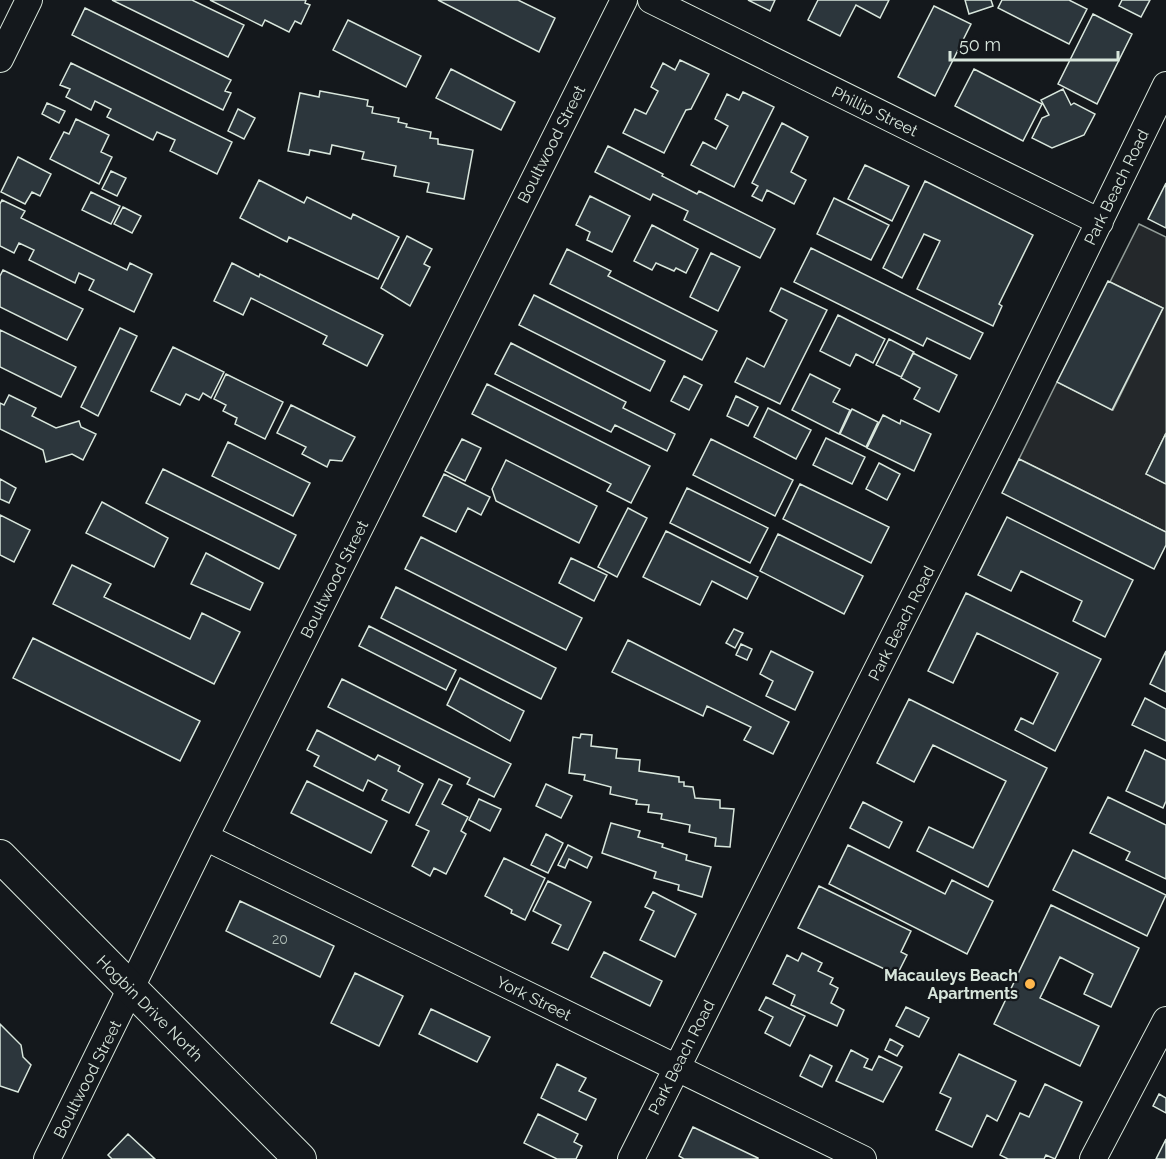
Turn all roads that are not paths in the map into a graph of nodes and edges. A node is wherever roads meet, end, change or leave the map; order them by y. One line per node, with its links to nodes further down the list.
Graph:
1 (29, 0): 4 (street)
2 (624, 0): 7 (street, Boultwood Street)
3 (651, 0): 6 (street, Phillip Street)
4 (0, 59)
5 (1166, 85): 6 (street, Park Beach Road)
6 (1100, 222): 11 (street, Park Beach Road)
7 (205, 837): 9 (street, Boultwood Street); 11 (street, York Street)
8 (0, 856): 9 (main road, Hogbin Drive North)
9 (132, 990): 12 (street, Boultwood Street); 13 (main road, Hogbin Drive North)
10 (1166, 1020): 16 (street)
11 (676, 1066): 14 (street, Park Beach Road); 15 (street, York Street)
12 (47, 1159)
13 (300, 1159)
14 (631, 1159)
15 (863, 1159)
16 (1093, 1159)

